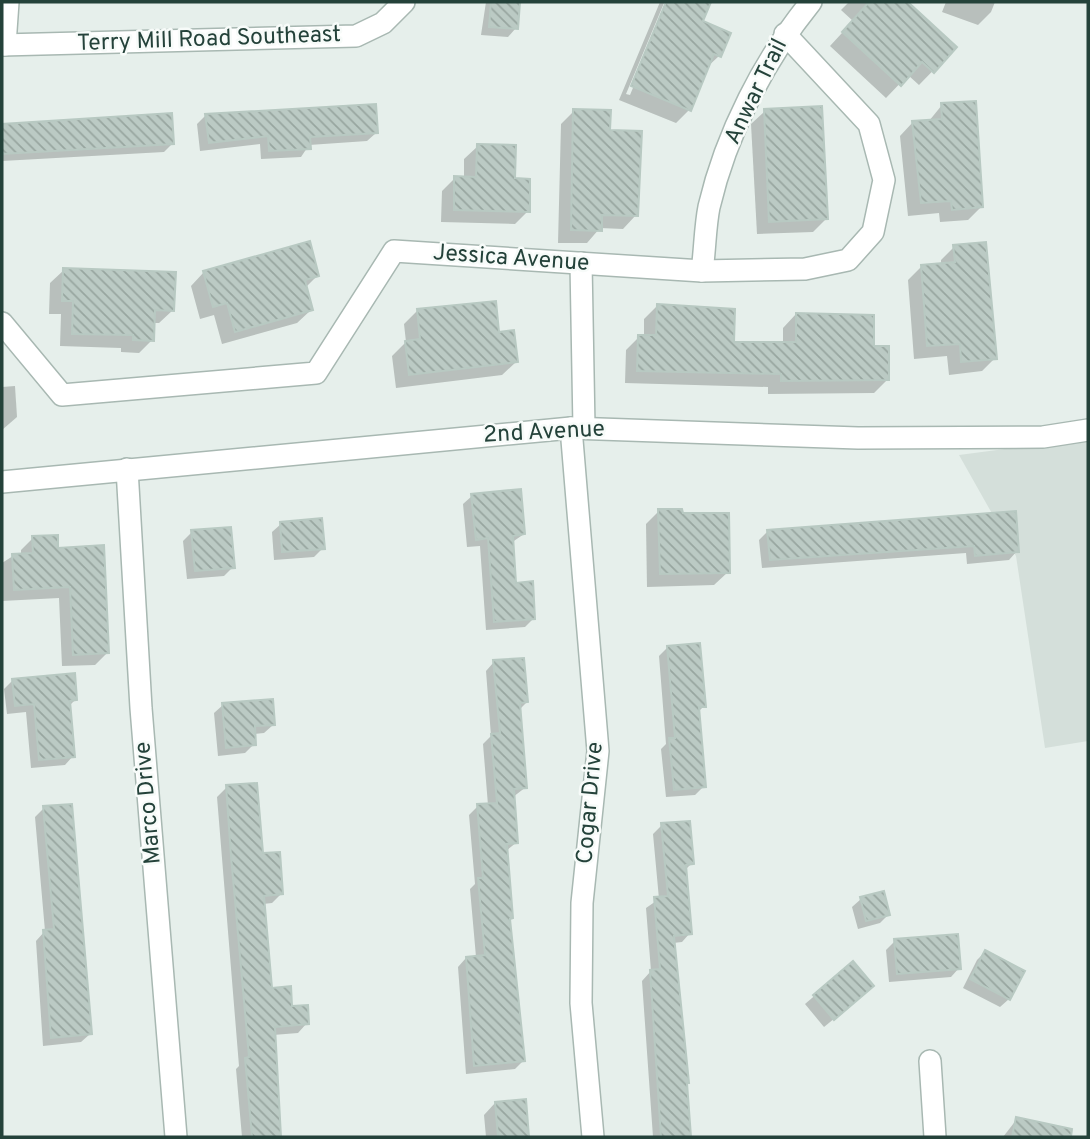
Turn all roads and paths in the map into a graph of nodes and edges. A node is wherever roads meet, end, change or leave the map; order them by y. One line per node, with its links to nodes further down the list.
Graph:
1 (8, 2): 5 (street)
2 (404, 2): 5 (street, Terry Mill Road Southeast)
3 (811, 2): 4 (street, Anwar Trail)
4 (785, 34): 7 (street, Anwar Trail); 7 (street, Jessica Avenue)
5 (3, 45)
6 (581, 263): 7 (street, Jessica Avenue); 8 (street, Jessica Avenue); 9 (street, Cogar Drive)
7 (702, 271)
8 (2, 323)
9 (578, 428): 10 (street, 2nd Avenue); 11 (street, 2nd Avenue); 15 (street, Cogar Drive)
10 (1088, 430)
11 (127, 469): 12 (street, 2nd Avenue); 14 (street, Marco Drive)
12 (2, 482)
13 (930, 1061): 16 (street)
14 (176, 1137)
15 (593, 1137)
16 (935, 1137)

